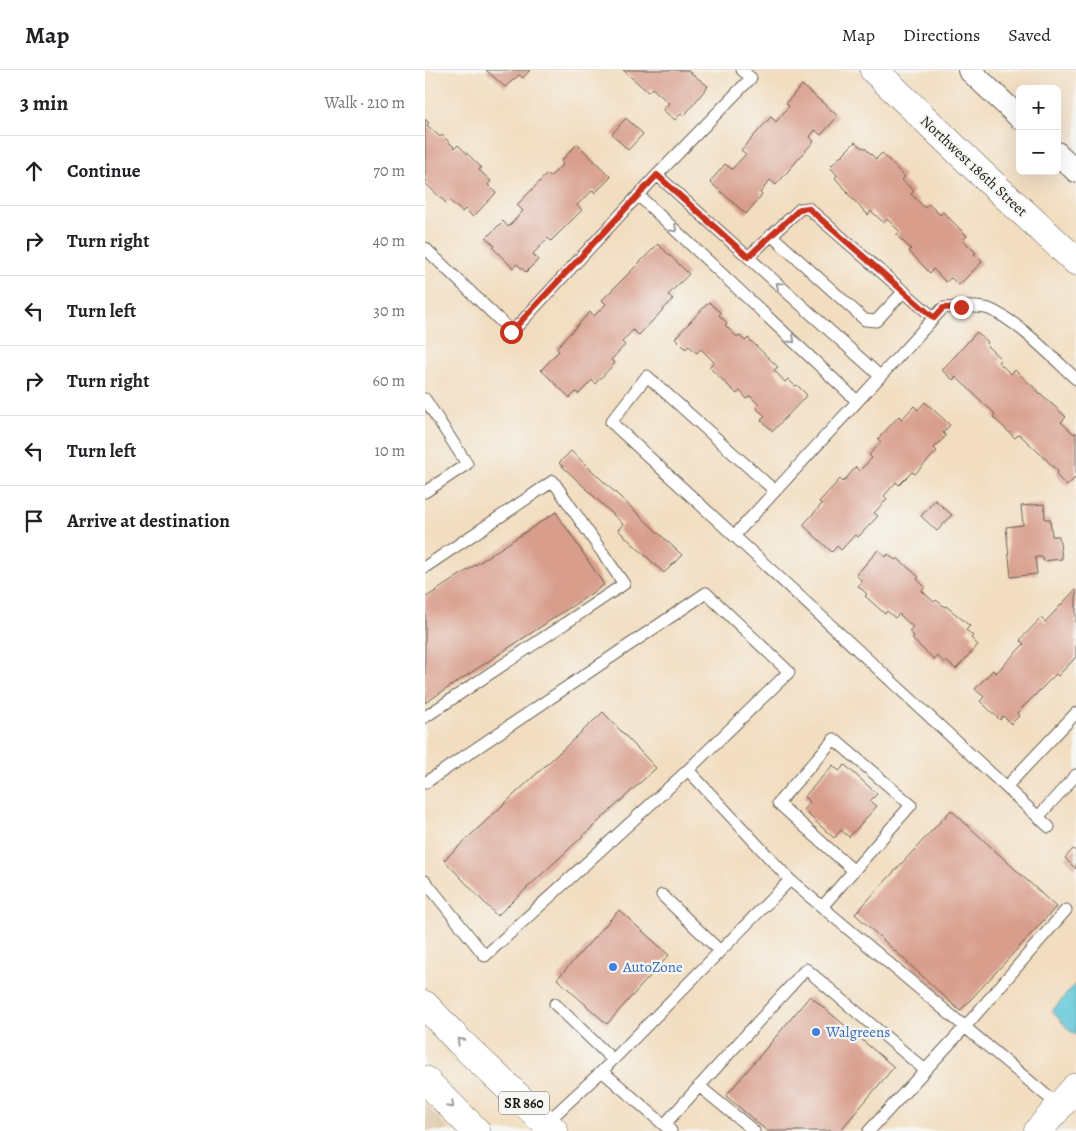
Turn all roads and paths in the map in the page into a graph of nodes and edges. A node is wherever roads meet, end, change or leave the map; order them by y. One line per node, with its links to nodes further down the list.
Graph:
1 (743, 70): 7 (lane)
2 (874, 70): 12 (main road, Northwest 186th Street)
3 (969, 70): 4 (street)
4 (1016, 114)
5 (1061, 157): 6 (street)
6 (1076, 171)
7 (657, 175): 8 (lane); 11 (lane)
8 (638, 196): 10 (lane); 18 (lane, one-way to 18)
9 (771, 235): 11 (lane); 13 (lane); 13 (lane)
10 (425, 248)
11 (748, 257): 15 (lane, one-way to 11)
12 (1076, 261)
13 (904, 292): 14 (lane)
14 (934, 318): 15 (lane); 16 (lane)
15 (880, 376): 18 (lane)
16 (1076, 379)
17 (425, 399): 20 (lane)
18 (857, 401): 19 (lane)
19 (775, 491): 21 (lane); 21 (lane)
20 (425, 492)
21 (734, 536): 28 (lane)
22 (425, 567): 24 (lane)
23 (1076, 713): 28 (lane)
24 (425, 717)
25 (688, 770): 27 (lane); 32 (lane); 33 (lane)
26 (1076, 775): 29 (lane)
27 (425, 783)
28 (1006, 787): 29 (lane)
29 (1038, 817): 30 (lane)
30 (1049, 827)
31 (854, 870): 31 (lane); 35 (lane)
32 (791, 880): 35 (lane); 37 (lane)
33 (425, 881)
34 (662, 895): 37 (lane)
35 (822, 907): 40 (lane)
36 (1066, 910): 40 (lane)
37 (720, 951): 41 (lane)
38 (555, 1004): 41 (lane)
39 (425, 1005): 47 (main road, SR 860, one-way to 39)
40 (965, 1027): 42 (lane); 46 (lane)
41 (613, 1060): 43 (lane)
42 (925, 1070): 45 (lane); 51 (lane)
43 (602, 1071): 47 (lane); 48 (lane)
44 (425, 1080): 49 (main road, one-way to 49)
45 (699, 1086): 48 (lane); 50 (lane)
46 (1068, 1097): 52 (main road)
47 (550, 1127)
48 (668, 1128)
49 (476, 1131)
50 (754, 1131)
51 (869, 1131)
52 (1038, 1131)

